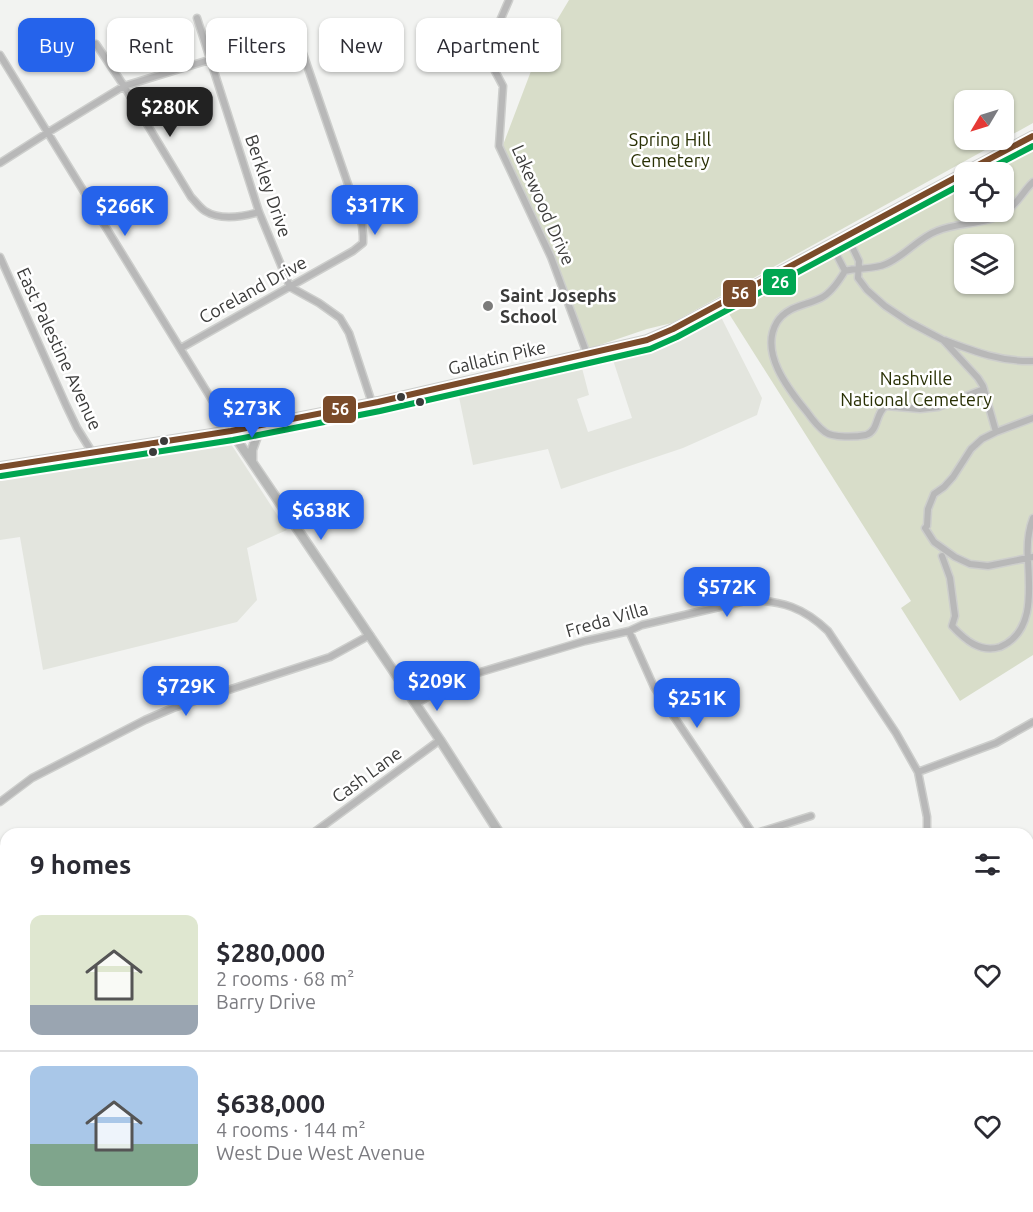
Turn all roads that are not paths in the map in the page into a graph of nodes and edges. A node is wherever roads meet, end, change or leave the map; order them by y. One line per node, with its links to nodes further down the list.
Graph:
1 (509, 0): 25 (street, Lakewood Drive)
2 (196, 18): 4 (street, Berkley Drive)
3 (96, 44): 9 (street)
4 (206, 48)
5 (0, 55): 10 (street)
6 (206, 61): 9 (street)
7 (307, 65): 22 (street, Coreland Drive)
8 (214, 72): 16 (street, Berkley Drive)
9 (124, 86): 10 (street); 16 (street)
10 (47, 132): 13 (street); 24 (street)
11 (1033, 136): 12 (main road, Gallatin Pike)
12 (985, 162)
13 (0, 163)
14 (954, 179): 17 (main road, Gallatin Pike)
15 (1033, 182): 20 (street)
16 (259, 213): 22 (street, Berkley Drive)
17 (847, 236): 18 (main road, Gallatin Pike); 20 (street)
18 (831, 244): 21 (street); 25 (main road, Gallatin Pike)
19 (0, 257): 33 (street, East Palestine Avenue)
20 (858, 270): 21 (street); 23 (street)
21 (845, 271): 27 (street)
22 (290, 287): 24 (street, Coreland Drive); 28 (street)
23 (943, 340): 26 (street); 27 (street)
24 (181, 348): 31 (street)
25 (586, 354): 28 (main road, Gallatin Pike)
26 (1033, 361)
27 (984, 389): 32 (street)
28 (372, 403): 30 (main road, Gallatin Pike)
29 (1033, 418): 32 (street)
30 (261, 425): 31 (main road, Gallatin Pike); 34 (main road)
31 (231, 431): 33 (main road, Gallatin Pike); 34 (main road)
32 (996, 432): 38 (street)
33 (92, 452): 35 (main road, Gallatin Pike)
34 (252, 462): 40 (main road)
35 (0, 467)
36 (1033, 518): 38 (street)
37 (942, 556): 38 (street)
38 (1030, 557)
39 (629, 631): 41 (street, Freda Villa); 44 (street, Freda Villa); 49 (street)
40 (369, 635): 41 (main road); 45 (street)
41 (416, 704): 43 (main road)
42 (1033, 723): 44 (street)
43 (440, 740): 47 (street, Cash Lane); 48 (main road)
44 (918, 772): 51 (street, Freda Villa)
45 (0, 802)
46 (811, 816): 50 (street)
47 (320, 828)
48 (496, 828)
49 (749, 828)
50 (772, 828)
51 (927, 828)

